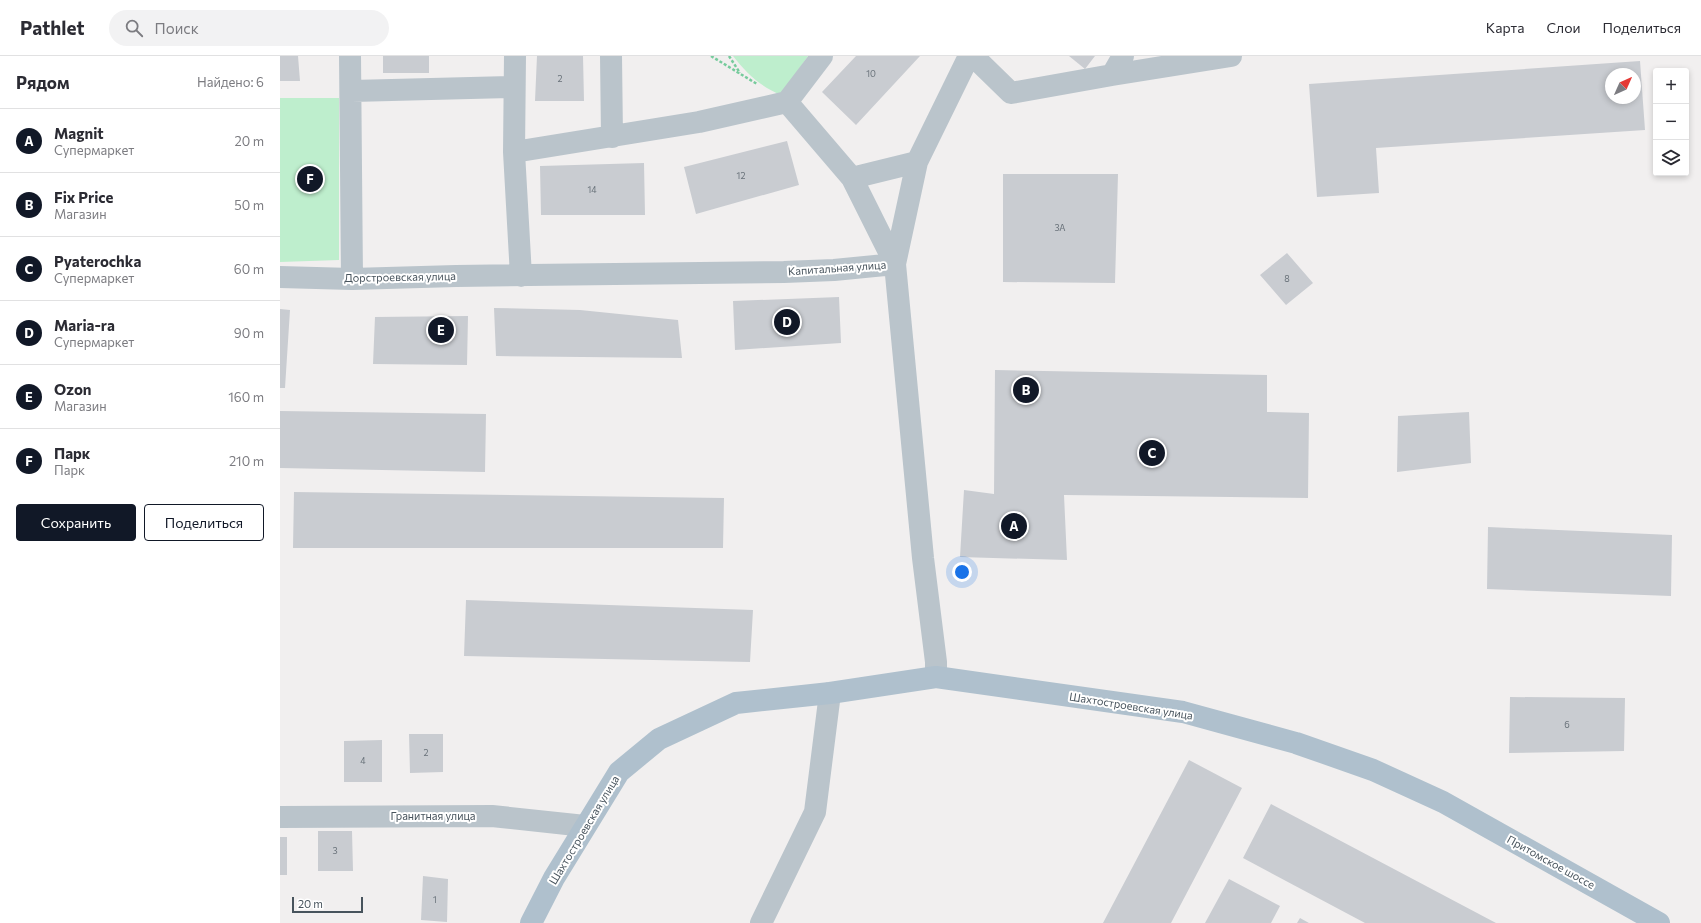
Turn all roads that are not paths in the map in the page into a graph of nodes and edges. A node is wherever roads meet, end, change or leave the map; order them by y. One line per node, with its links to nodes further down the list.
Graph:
1 (350, 56): 11 (street)
2 (515, 56): 10 (street)
3 (611, 56): 13 (street)
4 (822, 56): 12 (street)
5 (969, 56): 15 (street)
6 (973, 56): 9 (street)
7 (1123, 56): 9 (street)
8 (1230, 56): 9 (street)
9 (1112, 75)
10 (514, 87): 11 (street); 14 (street)
11 (352, 91): 20 (street)
12 (787, 102): 13 (street); 16 (street, Капитальная улица)
13 (612, 137): 14 (street)
14 (514, 152): 18 (street)
15 (917, 162): 16 (street); 17 (street)
16 (852, 178): 17 (street, Капитальная улица)
17 (895, 264): 18 (street, Капитальная улица); 21 (street)
18 (521, 276): 20 (street, Дорстроевская улица)
19 (280, 277): 20 (street, Дорстроевская улица)
20 (352, 279)
21 (936, 677): 22 (main road, Шахтостроевская улица); 23 (main road, Шахтостроевская улица)
22 (830, 693): 25 (main road, Шахтостроевская улица); 27 (street)
23 (1443, 802): 28 (main road, Притомское шоссе)
24 (280, 817): 25 (street, Гранитная улица)
25 (585, 826): 26 (main road, Шахтостроевская улица)
26 (531, 923)
27 (761, 923)
28 (1658, 923)

